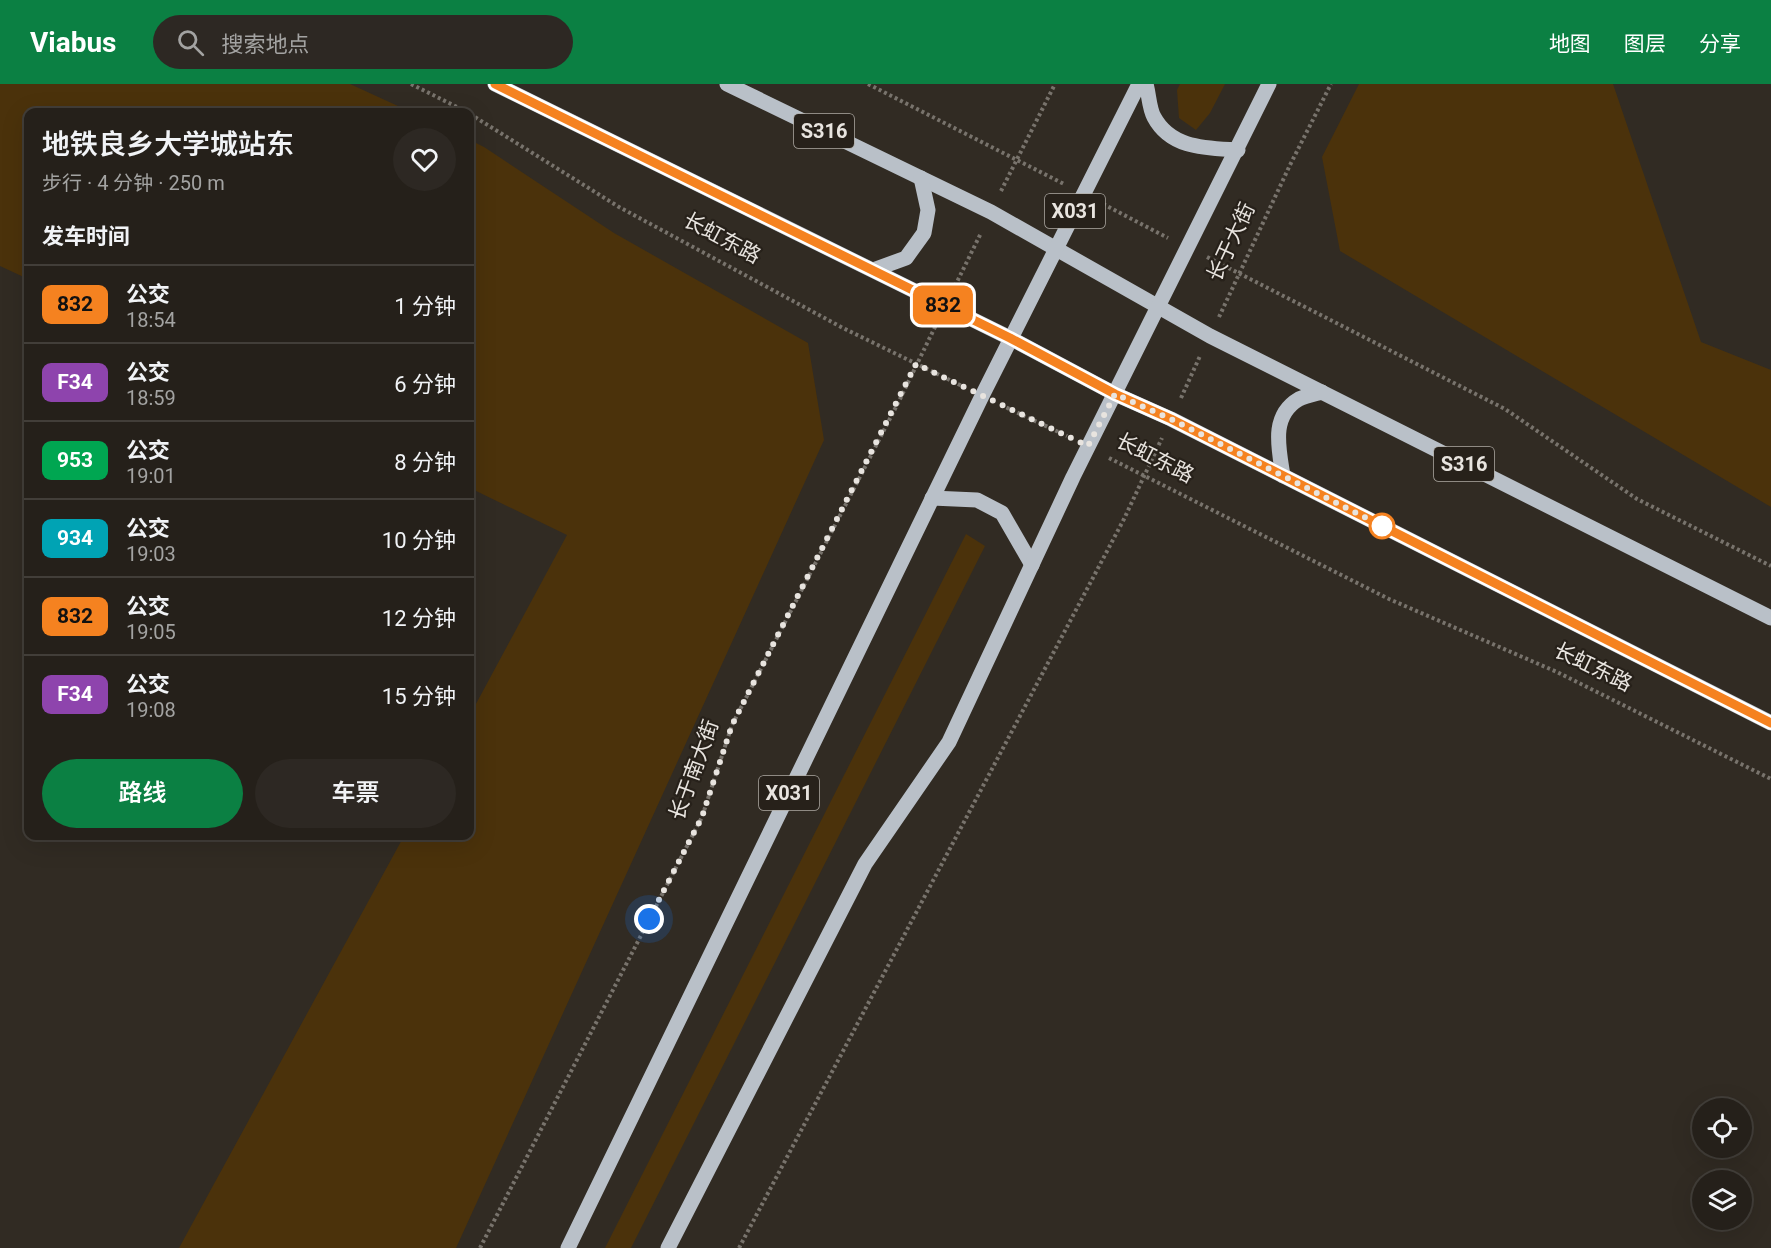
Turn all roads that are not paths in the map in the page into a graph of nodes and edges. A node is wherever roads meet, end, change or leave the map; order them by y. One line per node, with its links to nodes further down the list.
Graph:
1 (495, 84): 9 (main road, 长虹东路)
2 (727, 84): 7 (main road, S316)
3 (1138, 84): 8 (main road, X031)
4 (1146, 84): 6 (main road)
5 (1269, 84): 6 (main road, 长于大街)
6 (1238, 150): 10 (main road, 长于大街)
7 (921, 178): 8 (main road, S316); 9 (main road)
8 (1056, 249): 10 (main road, S316); 11 (main road, X031)
9 (873, 270): 11 (main road, 长虹东路)
10 (1158, 306): 12 (main road, S316); 13 (main road, 长于大街)
11 (1010, 338): 13 (main road, 长虹东路); 15 (main road, X031)
12 (1322, 392): 14 (main road); 17 (main road, S316)
13 (1115, 394): 14 (main road, 长虹东路); 16 (main road)
14 (1283, 476): 18 (main road, 长虹东路)
15 (932, 498): 16 (main road); 19 (main road, X031)
16 (1032, 565): 20 (main road)
17 (1771, 618)
18 (1771, 723)
19 (568, 1248)
20 (669, 1248)

